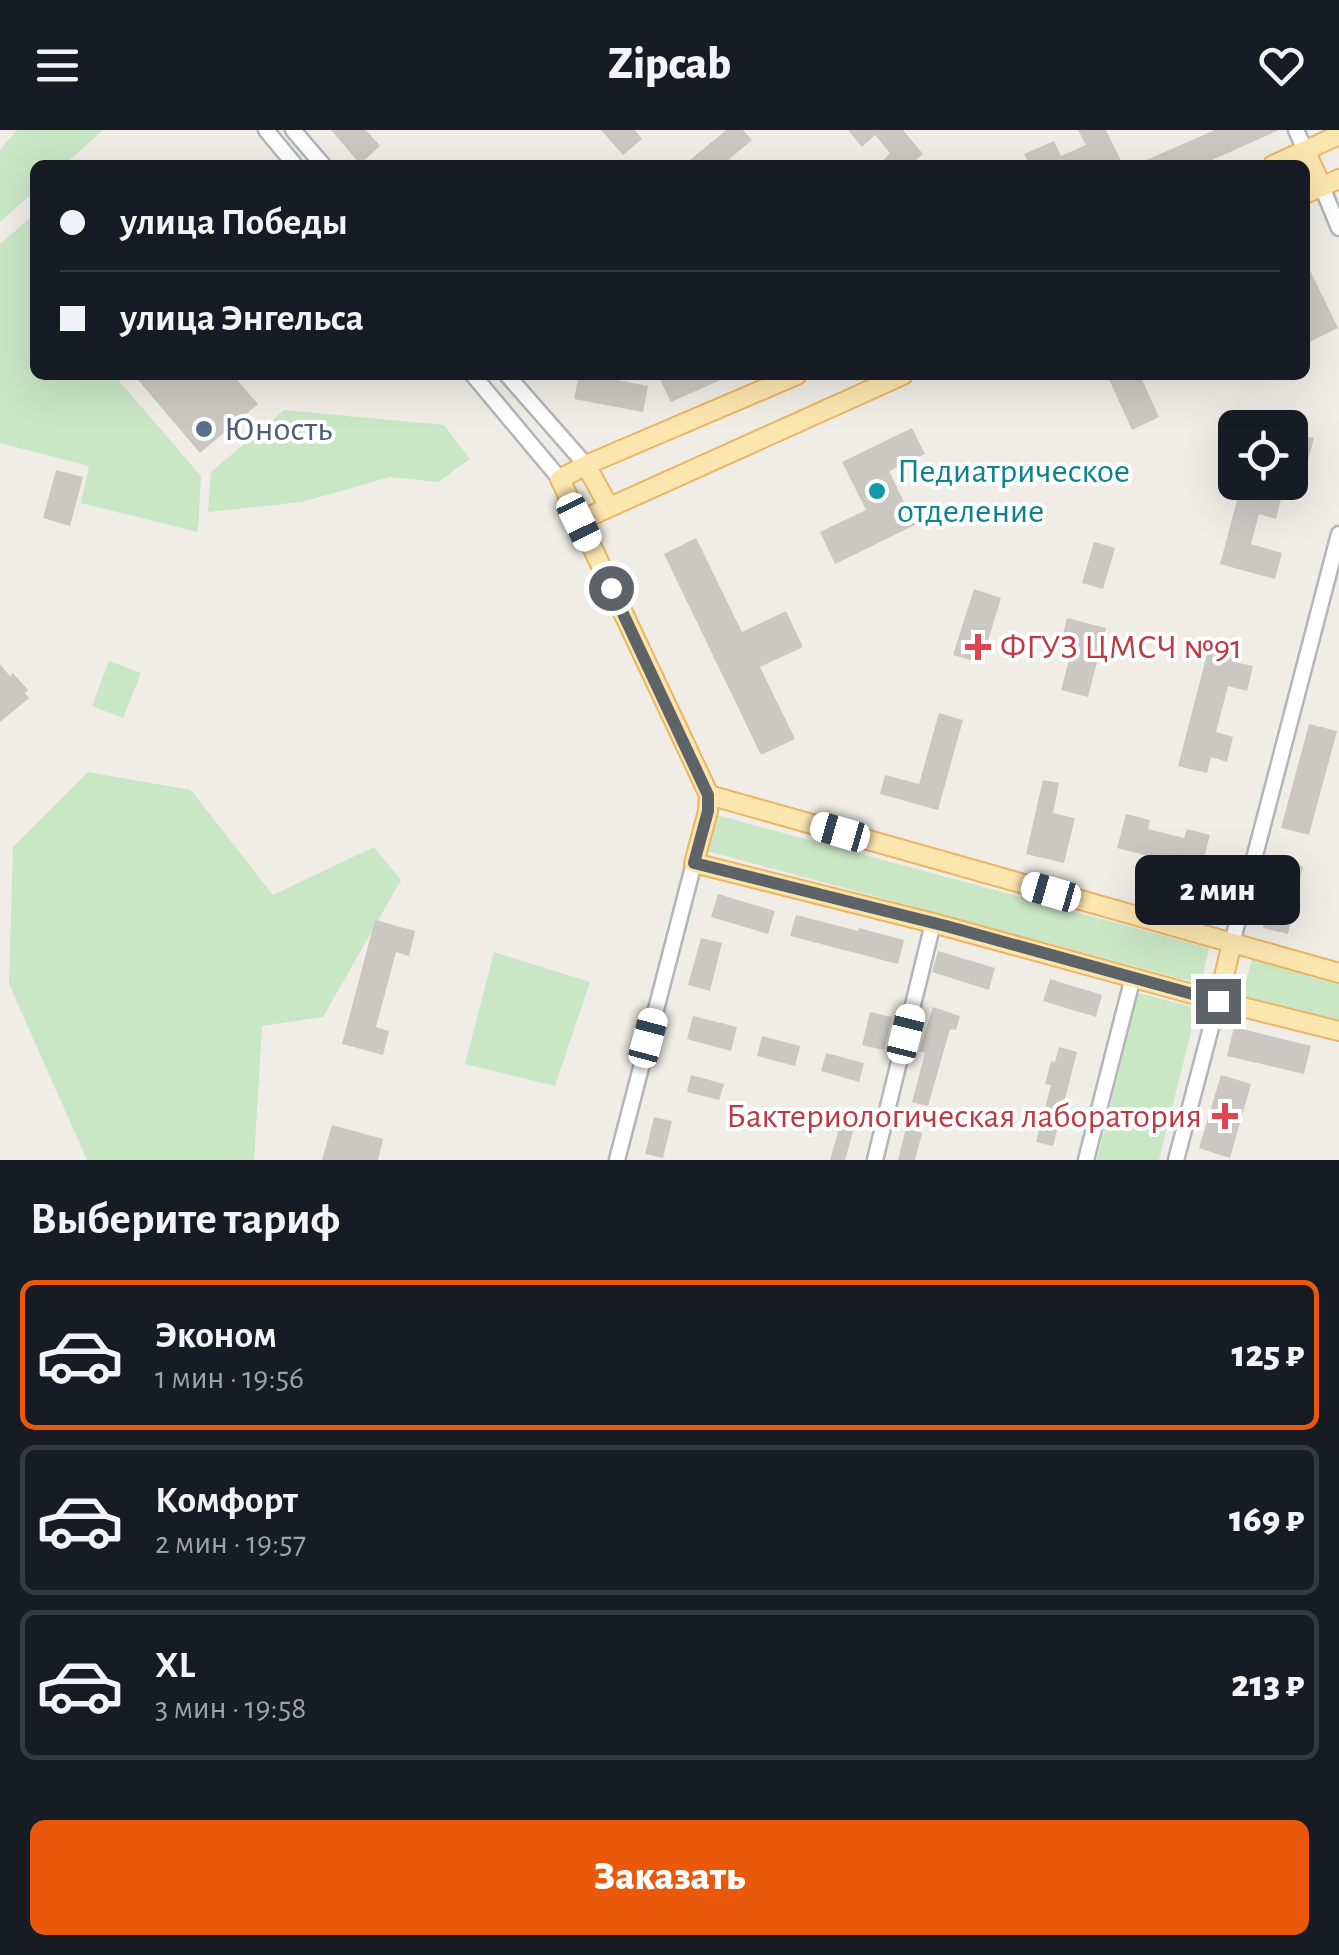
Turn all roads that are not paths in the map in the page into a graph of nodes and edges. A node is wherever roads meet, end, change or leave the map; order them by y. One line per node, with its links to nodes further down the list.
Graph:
1 (266, 130): 6 (street)
2 (292, 130): 7 (street)
3 (1296, 130): 5 (street)
4 (1339, 135): 5 (main road)
5 (1305, 150): 8 (main road); 9 (main road)
6 (291, 160)
7 (319, 160)
8 (1284, 160)
9 (1310, 160)
10 (1310, 161): 11 (main road)
11 (1322, 187): 12 (street)
12 (1339, 228)
13 (477, 380): 18 (street)
14 (511, 380): 17 (street)
15 (786, 380): 17 (main road)
16 (892, 380): 19 (main road)
17 (586, 465): 18 (main road); 19 (main road)
18 (560, 478): 20 (main road)
19 (609, 507): 20 (main road)
20 (579, 522): 22 (main road)
21 (1339, 534): 25 (street)
22 (708, 795): 23 (main road); 25 (main road)
23 (694, 863): 24 (main road); 30 (street)
24 (933, 923): 27 (main road); 31 (street)
25 (1232, 944): 26 (main road); 28 (main road)
26 (1339, 973)
27 (1133, 978): 28 (main road); 32 (street)
28 (1218, 1001): 29 (main road); 33 (street)
29 (1339, 1031)
30 (616, 1160)
31 (875, 1160)
32 (1086, 1160)
33 (1176, 1160)

